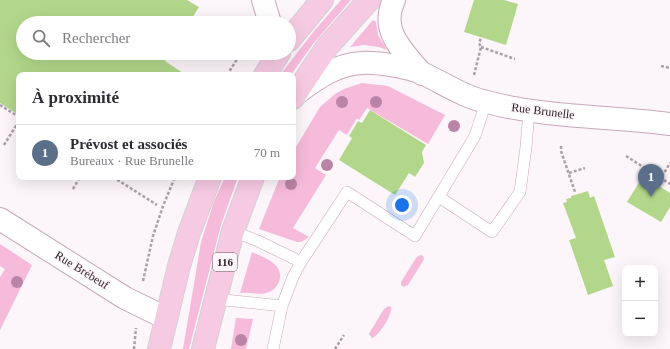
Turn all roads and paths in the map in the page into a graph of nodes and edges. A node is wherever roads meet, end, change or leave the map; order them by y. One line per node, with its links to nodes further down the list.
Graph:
1 (263, 0): 5 (street)
2 (322, 0): 6 (main road)
3 (369, 0): 18 (main road)
4 (394, 0): 16 (street, Rue Brunelle)
5 (268, 16)
6 (296, 32)
7 (481, 38): 8 (path)
8 (481, 47): 9 (path); 17 (path)
9 (515, 59)
10 (237, 60): 14 (path)
11 (275, 60): 15 (main road)
12 (661, 66): 13 (path)
13 (670, 68)
14 (229, 72)
15 (267, 72)
16 (422, 74): 19 (street, Rue Brunelle); 20 (street, Rue Brunelle)
17 (474, 75)
18 (296, 93)
19 (296, 94)
20 (486, 102): 22 (street, Rue Brunelle); 42 (lane)
21 (0, 105): 23 (path)
22 (529, 111): 24 (street, Rue Brunelle); 42 (lane)
23 (16, 115)
24 (670, 124)
25 (16, 125): 26 (path)
26 (4, 145)
27 (562, 146): 31 (path)
28 (626, 156): 32 (path)
29 (670, 163): 32 (path)
30 (584, 168): 31 (path)
31 (569, 173): 41 (path)
32 (661, 178): 38 (path); 39 (path)
33 (78, 180): 40 (path)
34 (119, 180): 43 (path)
35 (174, 180): 47 (path)
36 (209, 180): 50 (main road)
37 (252, 180): 45 (main road, 116)
38 (670, 184)
39 (657, 185)
40 (73, 189)
41 (576, 192)
42 (439, 197): 46 (lane)
43 (157, 205)
44 (0, 219): 50 (street, Rue Brébeuf)
45 (233, 231): 46 (lane); 48 (main road, 116)
46 (301, 262): 49 (lane)
47 (142, 284)
48 (215, 299): 49 (lane); 55 (main road, 116)
49 (282, 306): 56 (lane)
50 (166, 318): 54 (main road)
51 (136, 329): 53 (path)
52 (344, 335): 57 (path)
53 (134, 349)
54 (159, 349)
55 (203, 349)
56 (273, 349)
57 (335, 349)

